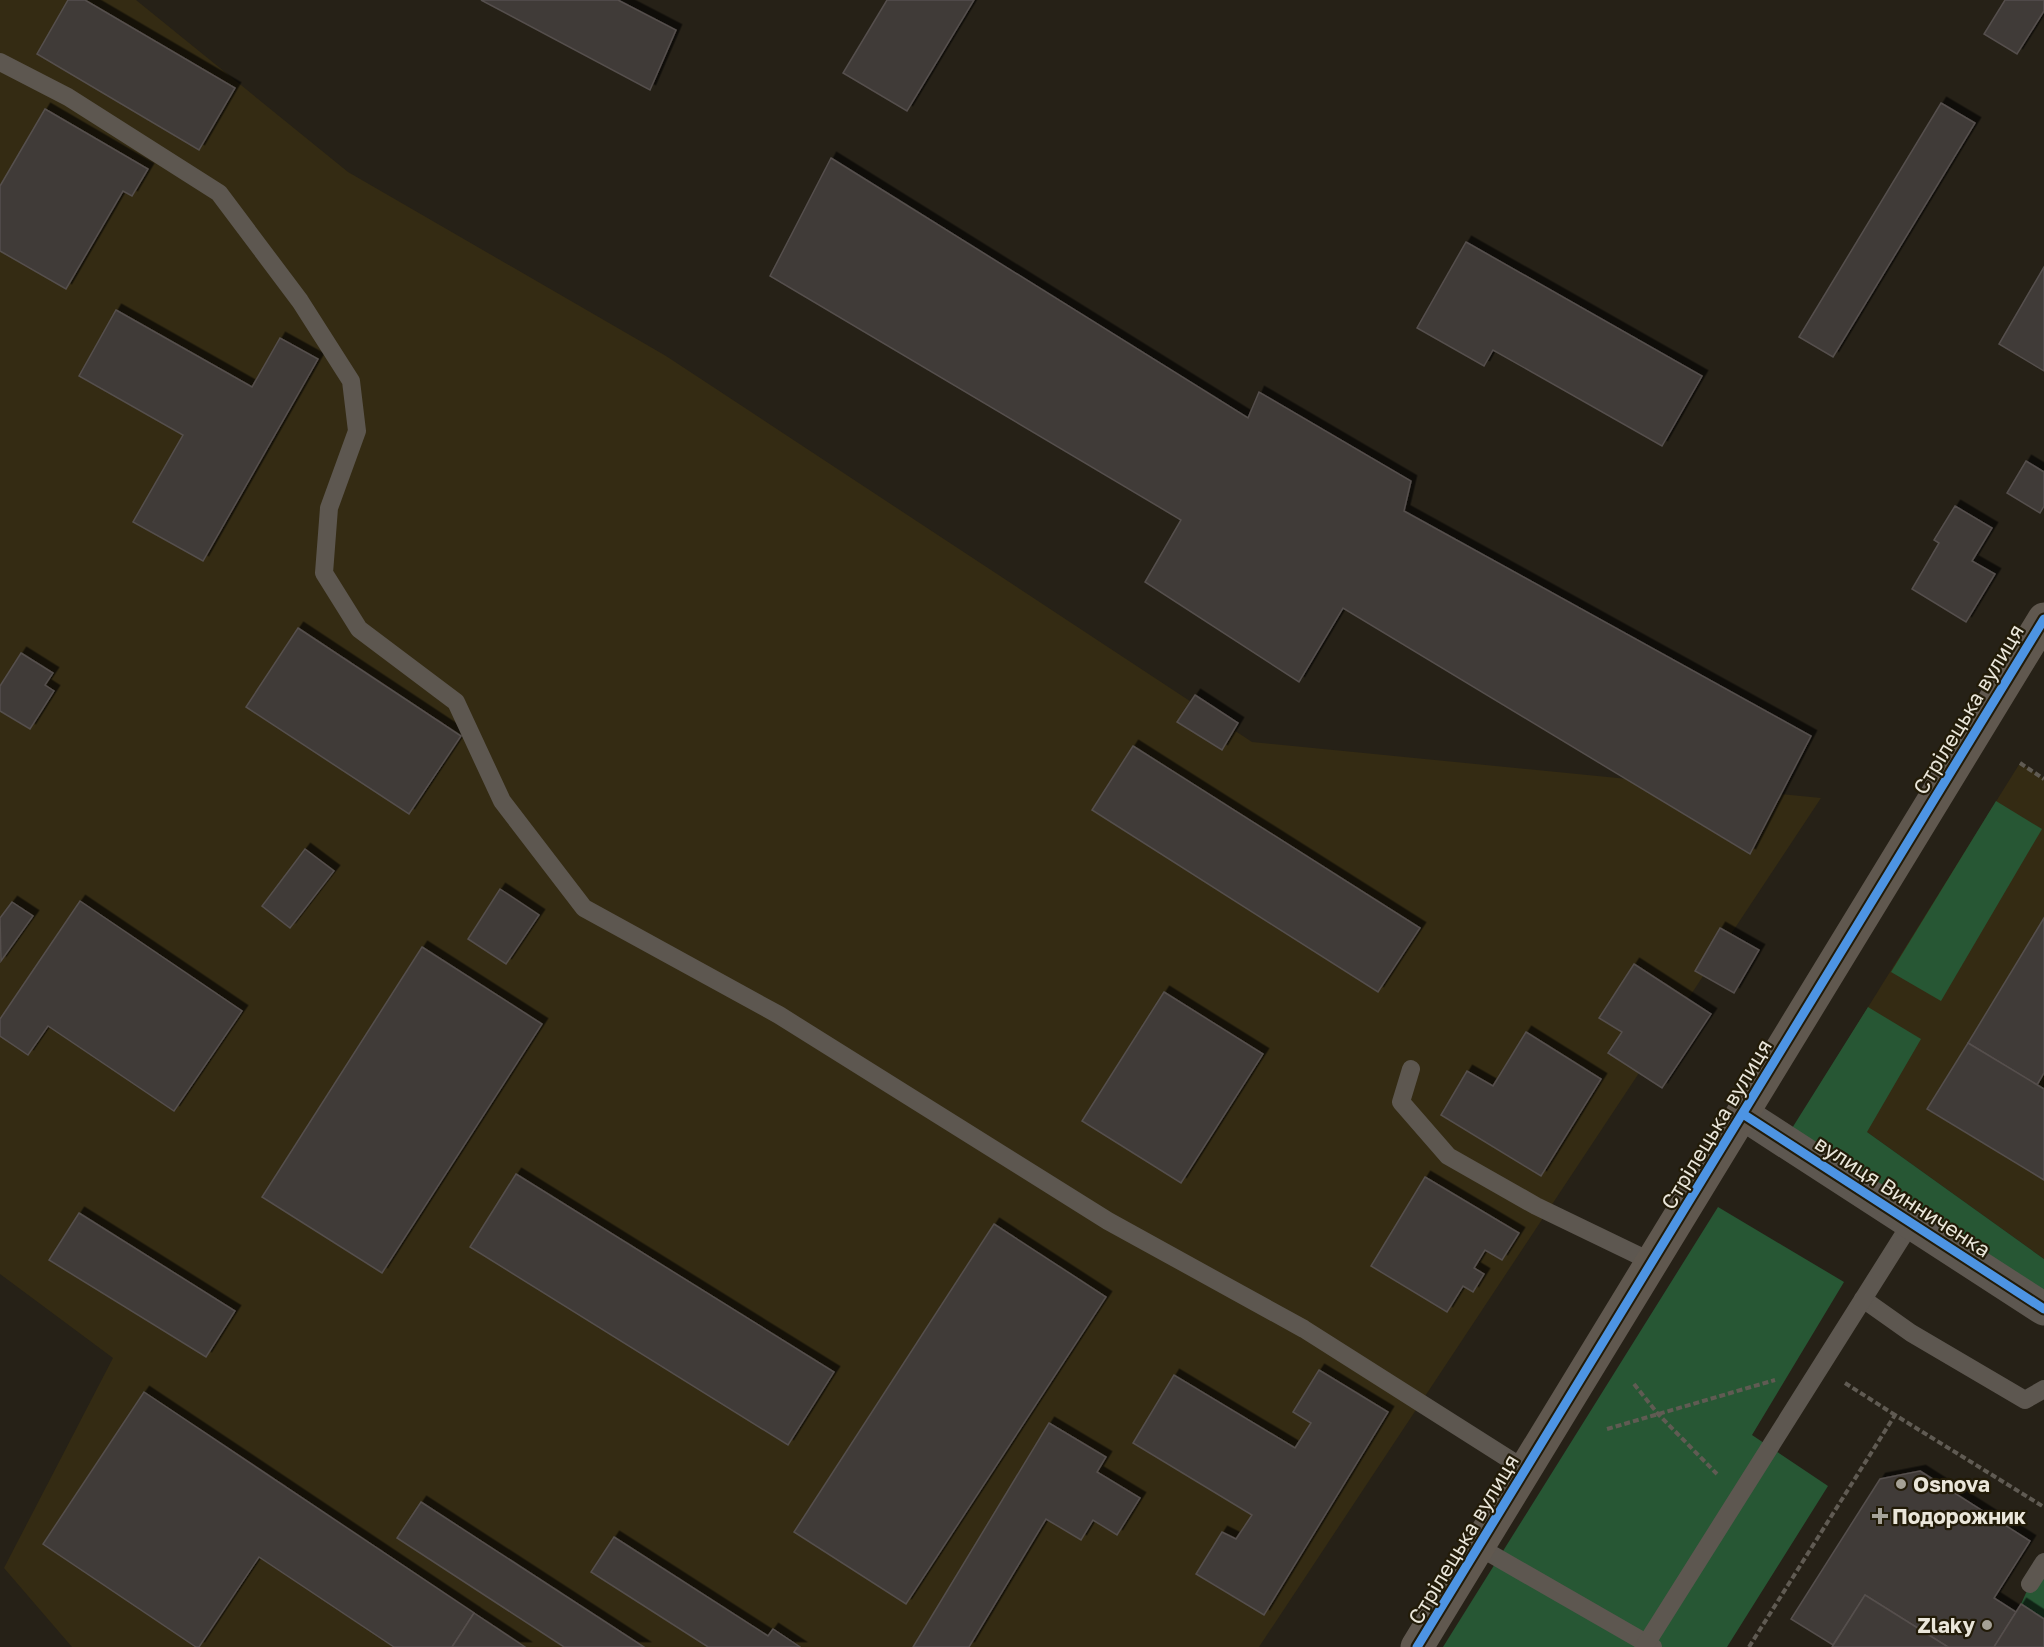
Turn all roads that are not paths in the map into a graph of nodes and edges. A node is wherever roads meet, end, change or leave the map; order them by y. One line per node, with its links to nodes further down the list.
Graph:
1 (0, 62): 10 (lane)
2 (2044, 619): 4 (street, Стрілецька вулиця)
3 (1411, 1069): 6 (lane)
4 (1743, 1114): 5 (street, вулиця Винниченка); 6 (street, Стрілецька вулиця)
5 (1911, 1223): 7 (lane); 8 (street, вулиця Винниченка)
6 (1652, 1262): 10 (street, Стрілецька вулиця)
7 (1863, 1299): 9 (lane); 14 (lane)
8 (2044, 1309)
9 (2044, 1389)
10 (1526, 1470): 11 (street, Стрілецька вулиця)
11 (1479, 1547): 14 (lane); 15 (street, Стрілецька вулиця)
12 (2044, 1562): 13 (lane)
13 (2030, 1584)
14 (1647, 1646)
15 (1417, 1647)

